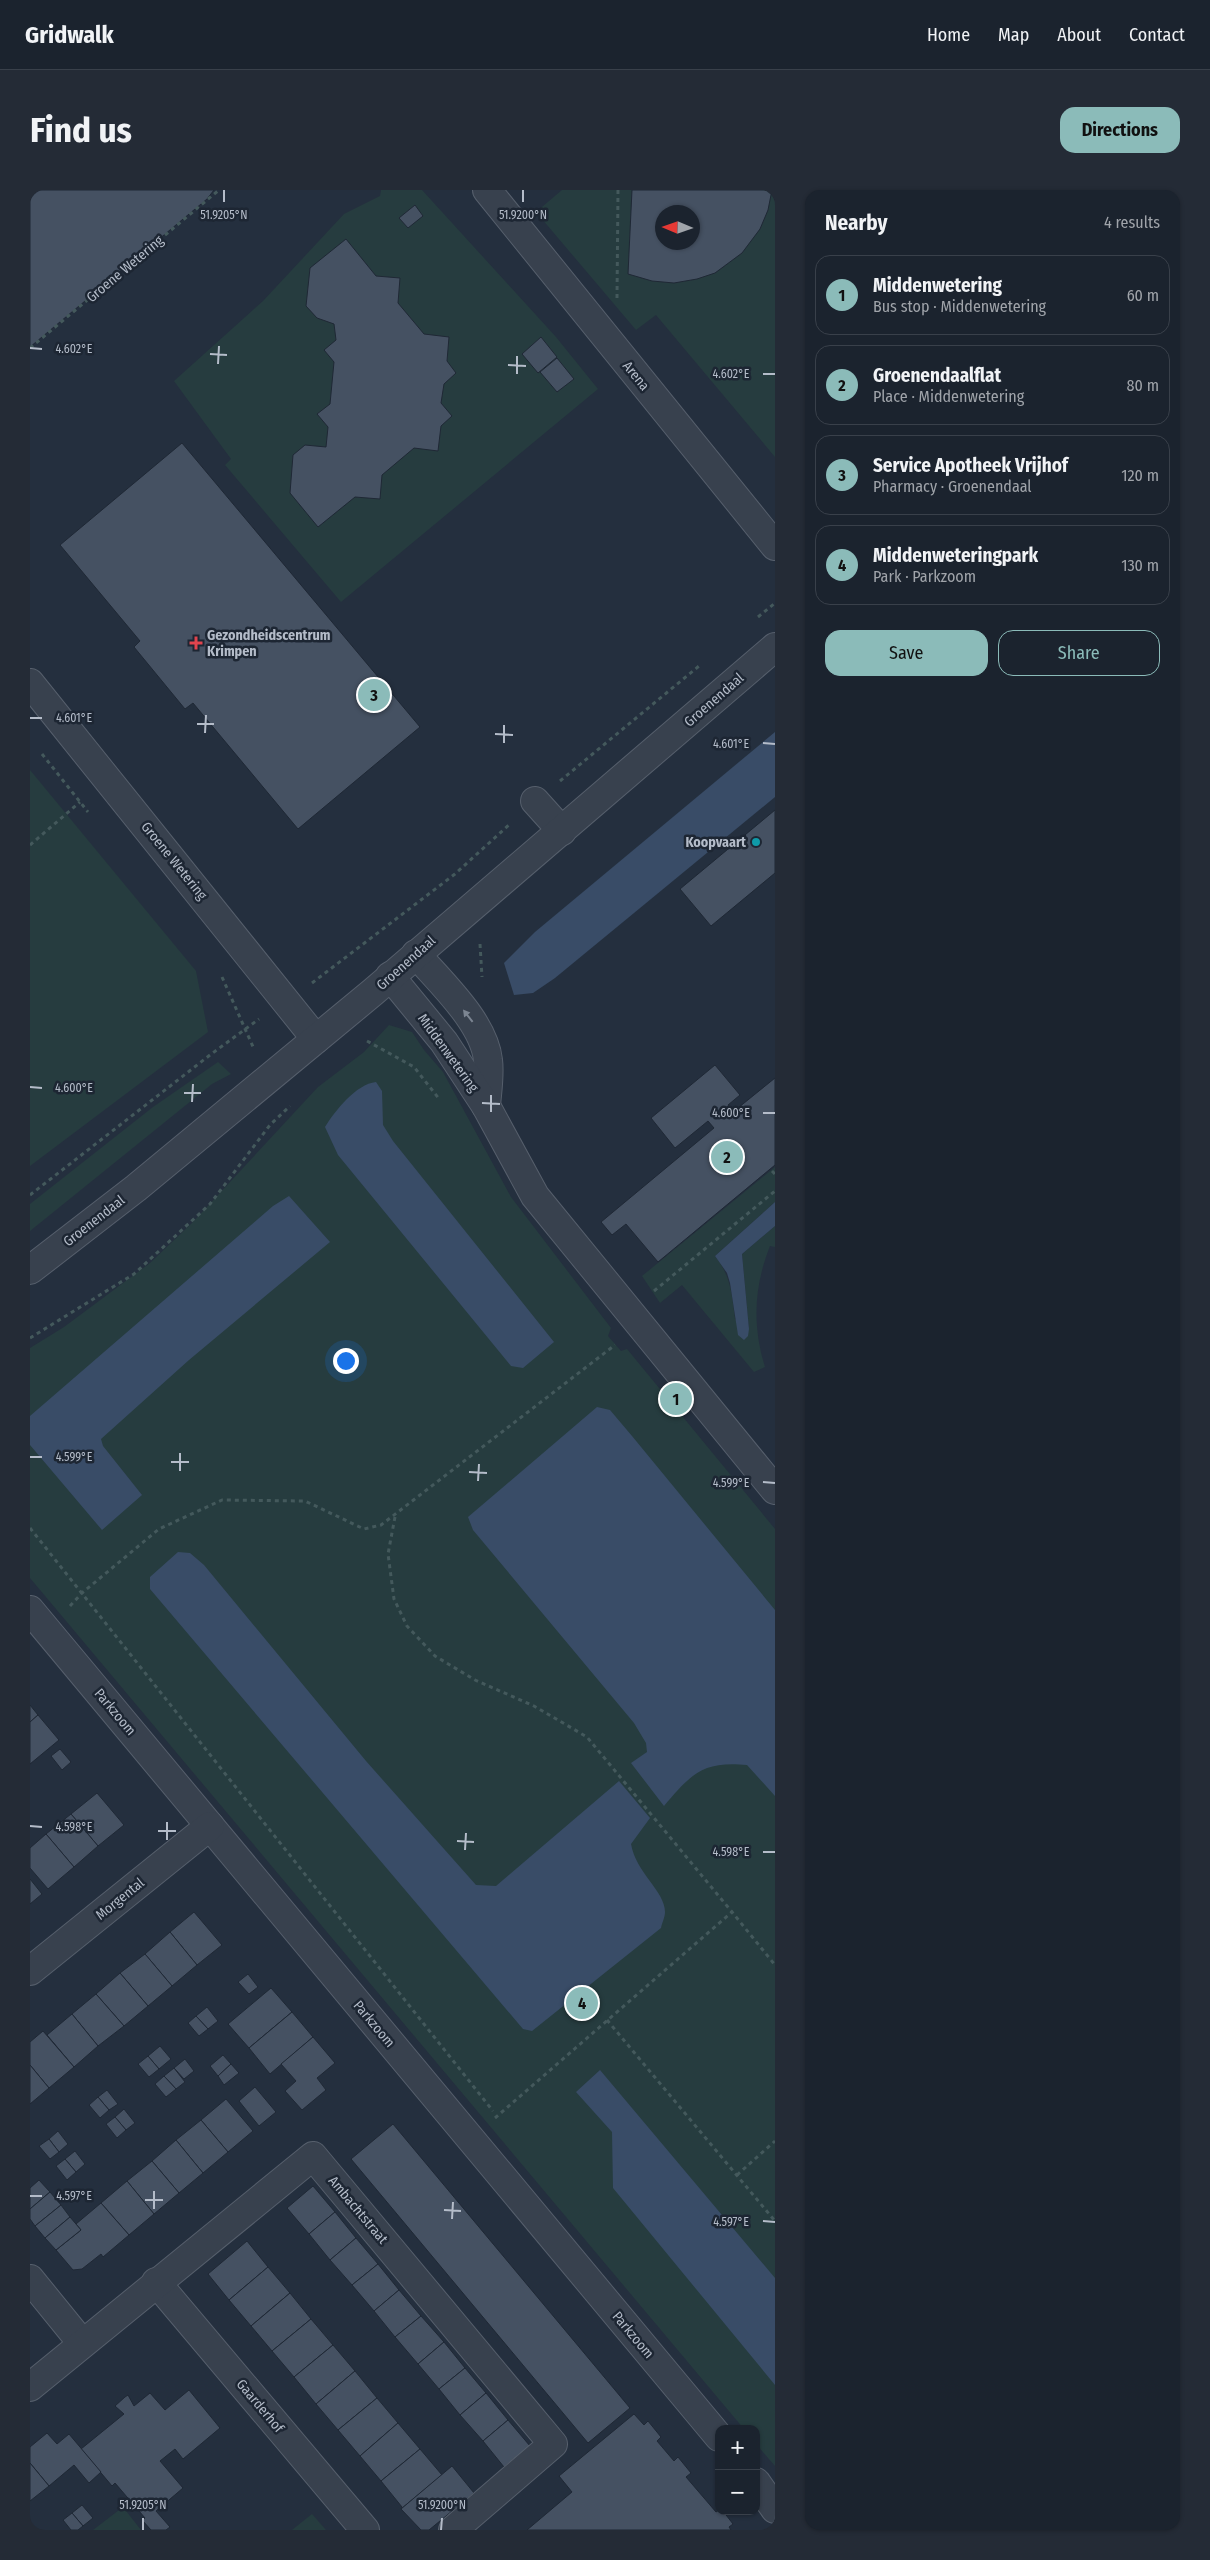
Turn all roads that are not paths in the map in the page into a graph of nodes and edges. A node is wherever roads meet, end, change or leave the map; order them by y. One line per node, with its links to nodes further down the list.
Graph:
1 (500, 195): 2 (street, Arena)
2 (775, 546)
3 (775, 647): 6 (street, Groenendaal)
4 (30, 683): 9 (street, Groene Wetering)
5 (535, 801): 6 (street)
6 (562, 831): 7 (street, Groenendaal)
7 (416, 954): 8 (street, Groenendaal); 10 (street, Middenwetering, one-way to 7)
8 (390, 976): 9 (street, Groenendaal); 10 (street, Middenwetering)
9 (316, 1039): 11 (street, Groenendaal)
10 (486, 1106): 12 (street, Middenwetering)
11 (30, 1270)
12 (775, 1490)
13 (30, 1610): 14 (street, Parkzoom)
14 (210, 1826): 15 (street, Morgental); 20 (street, Parkzoom)
15 (30, 1972)
16 (30, 2279): 18 (street)
17 (156, 2282): 18 (street, Ambachtstraat); 23 (street, Gaarderhof); 24 (street, Ambachtstraat)
18 (82, 2343): 19 (street, Ambachtstraat)
19 (30, 2387)
20 (715, 2433)
21 (760, 2488): 22 (street)
22 (775, 2509)
23 (365, 2530)
24 (453, 2530)

